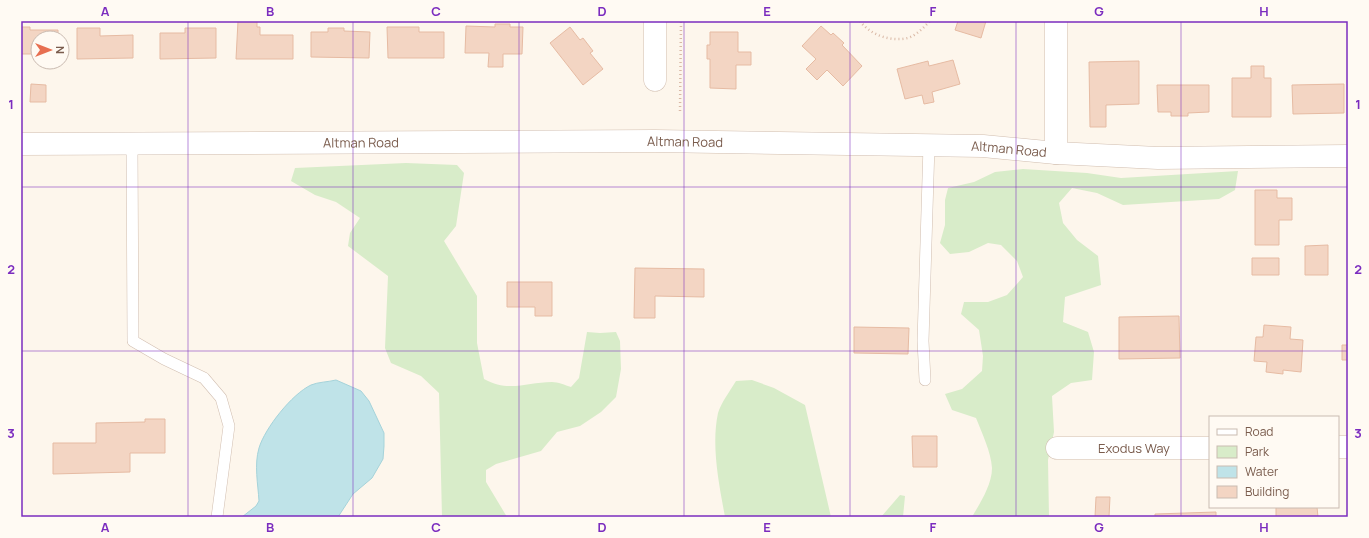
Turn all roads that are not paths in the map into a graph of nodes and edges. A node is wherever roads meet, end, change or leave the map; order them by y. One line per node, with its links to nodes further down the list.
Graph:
1 (655, 21): 3 (street)
2 (1056, 21): 7 (street)
3 (656, 80)
4 (21, 144): 5 (street, Altman Road)
5 (132, 144): 6 (street, Altman Road); 12 (lane)
6 (929, 145): 7 (street, Altman Road); 9 (lane)
7 (1056, 153): 8 (street, Altman Road)
8 (1348, 156)
9 (925, 380)
10 (1057, 448): 11 (street, Exodus Way)
11 (1209, 448)
12 (217, 517)

